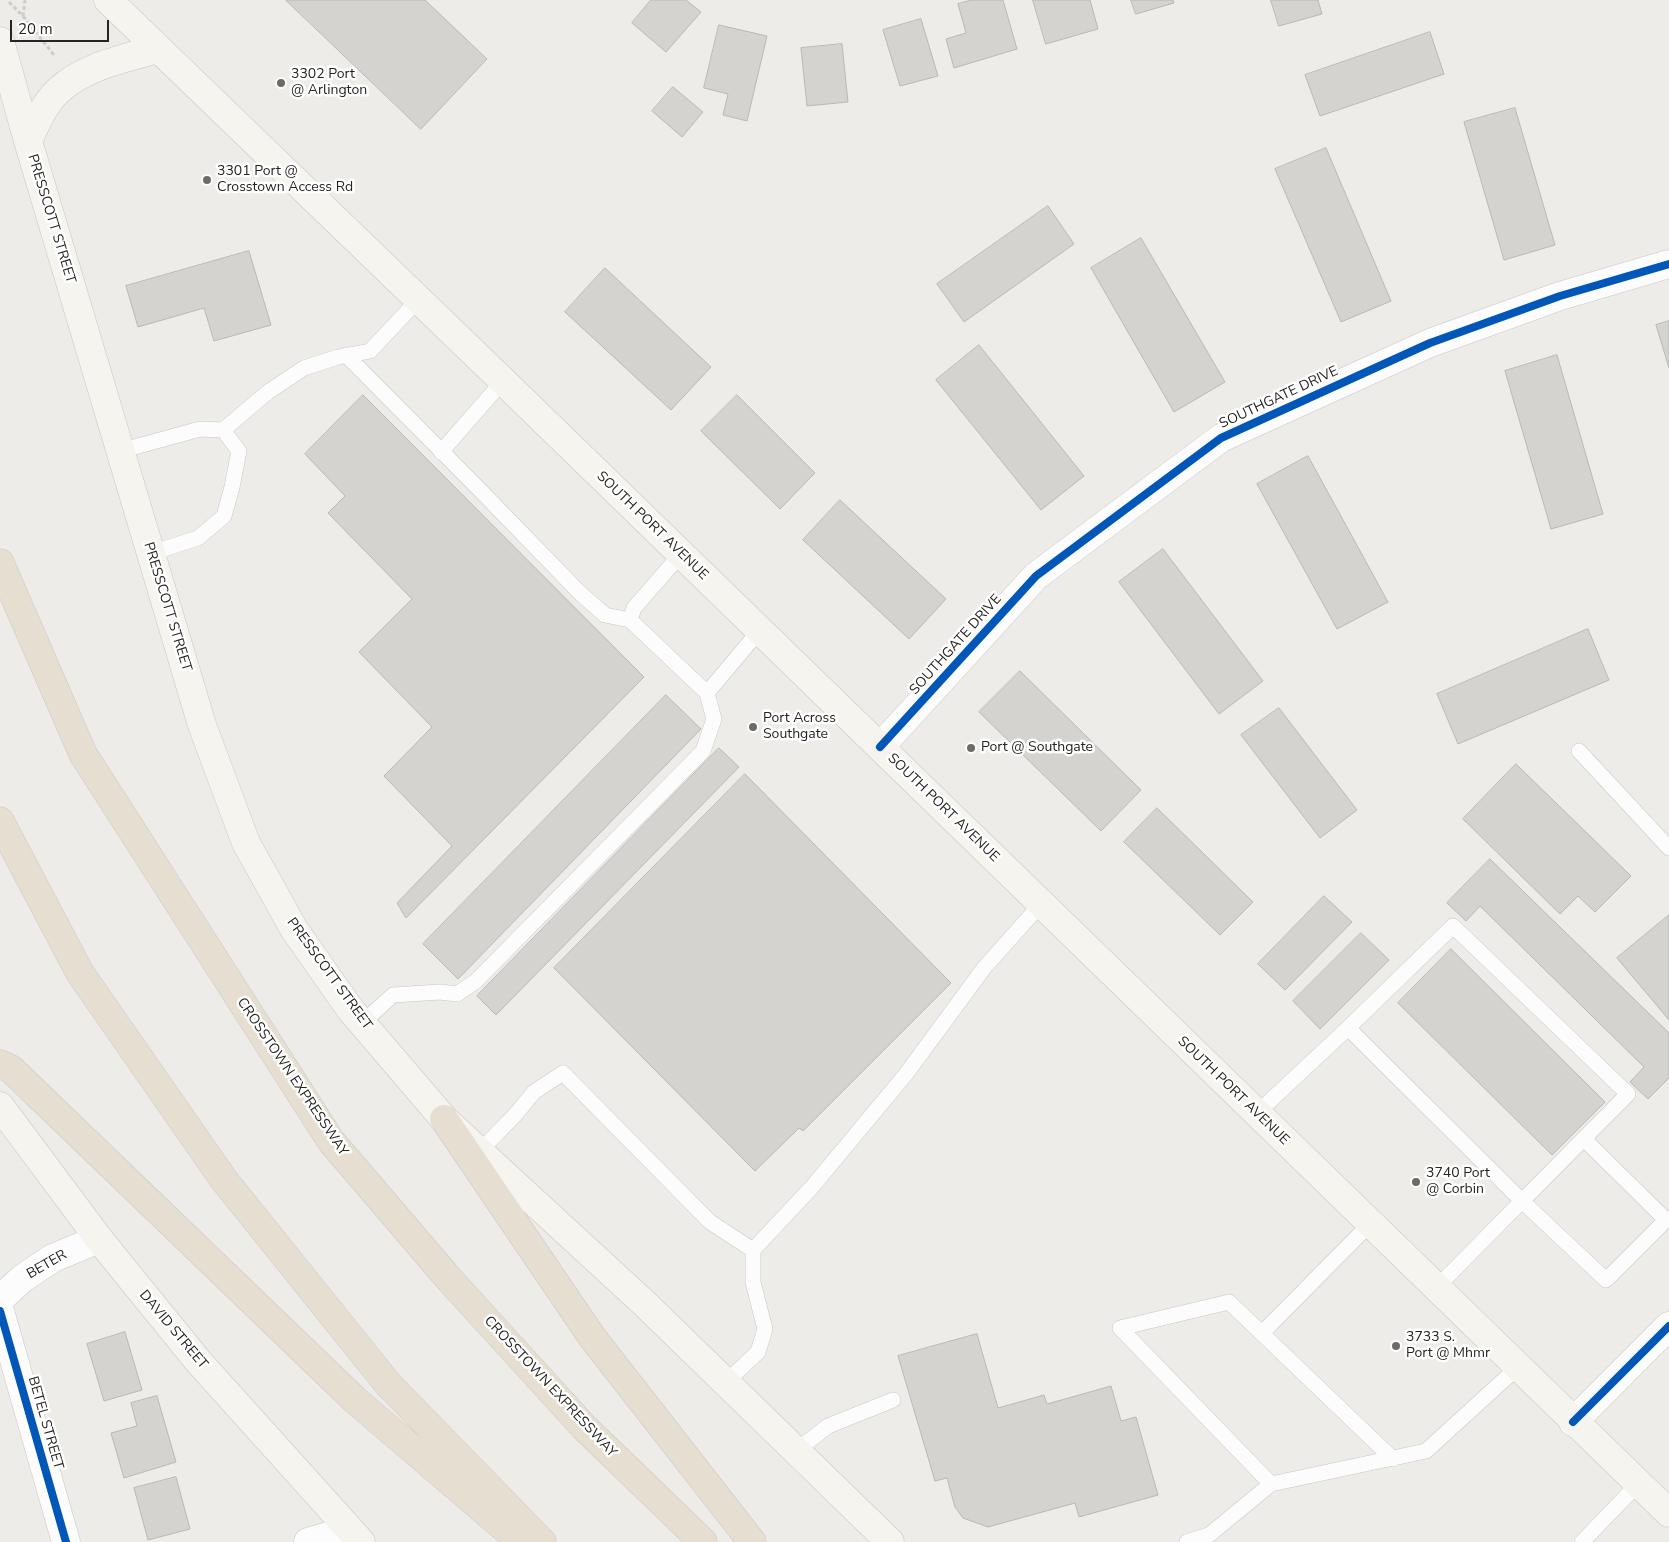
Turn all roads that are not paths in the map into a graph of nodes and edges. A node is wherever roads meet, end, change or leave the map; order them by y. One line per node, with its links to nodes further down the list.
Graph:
1 (115, 2): 3 (main road, SOUTH PORT AVENUE)
2 (0, 41): 4 (main road, PRESSCOTT STREET)
3 (158, 49): 5 (main road); 7 (main road, SOUTH PORT AVENUE)
4 (4, 66): 5 (main road, PRESSCOTT STREET)
5 (28, 141): 11 (main road, PRESSCOTT STREET)
6 (1669, 264): 19 (street, SOUTHGATE DRIVE)
7 (418, 300): 8 (lane); 9 (main road, SOUTH PORT AVENUE)
8 (346, 355): 10 (lane); 12 (lane)
9 (503, 381): 12 (lane); 14 (main road, SOUTH PORT AVENUE)
10 (223, 430): 11 (lane); 13 (lane)
11 (120, 451): 13 (main road, PRESSCOTT STREET)
12 (441, 452): 16 (lane)
13 (151, 553): 24 (main road, PRESSCOTT STREET)
14 (681, 554): 16 (lane); 17 (main road, SOUTH PORT AVENUE)
15 (0, 563): 55 (highway, CROSSTOWN EXPRESSWAY)
16 (630, 620): 18 (lane)
17 (760, 630): 18 (lane); 19 (main road, SOUTH PORT AVENUE)
18 (708, 693): 24 (lane)
19 (880, 747): 23 (main road, SOUTH PORT AVENUE)
20 (1579, 751): 22 (lane)
21 (0, 820): 54 (highway)
22 (1669, 848)
23 (1041, 904): 28 (main road, SOUTH PORT AVENUE); 35 (lane)
24 (362, 1022): 29 (main road, PRESSCOTT STREET)
25 (1348, 1028): 28 (lane); 30 (lane); 32 (lane)
26 (0, 1064): 53 (highway)
27 (0, 1106): 34 (main road, DAVID STREET)
28 (1256, 1114): 33 (main road, SOUTH PORT AVENUE)
29 (444, 1119): 31 (highway)
30 (1584, 1139): 32 (lane); 32 (lane)
31 (475, 1156): 35 (lane); 42 (main road); 56 (highway)
32 (1522, 1201): 36 (lane)
33 (1370, 1224): 36 (main road, SOUTH PORT AVENUE); 40 (lane)
34 (99, 1239): 37 (street, BETER); 50 (main road, DAVID STREET)
35 (753, 1250): 42 (lane)
36 (1436, 1288): 41 (main road, SOUTH PORT AVENUE)
37 (0, 1299)
38 (0, 1310): 51 (street, BETEL STREET)
39 (1669, 1326): 44 (street)
40 (1262, 1333): 46 (lane); 47 (lane)
41 (1518, 1367): 44 (main road, SOUTH PORT AVENUE); 46 (lane)
42 (725, 1383): 45 (main road)
43 (892, 1400): 45 (lane)
44 (1573, 1422): 48 (main road, SOUTH PORT AVENUE)
45 (796, 1451): 57 (main road)
46 (1393, 1459): 47 (lane)
47 (1271, 1484): 58 (lane)
48 (1638, 1484): 49 (main road, SOUTH PORT AVENUE); 59 (lane)
49 (1669, 1513)
50 (355, 1536): 52 (street)
51 (66, 1542)
52 (308, 1542)
53 (521, 1542)
54 (542, 1542)
55 (703, 1542)
56 (752, 1542)
57 (890, 1542)
58 (1187, 1542)
59 (1582, 1542)

